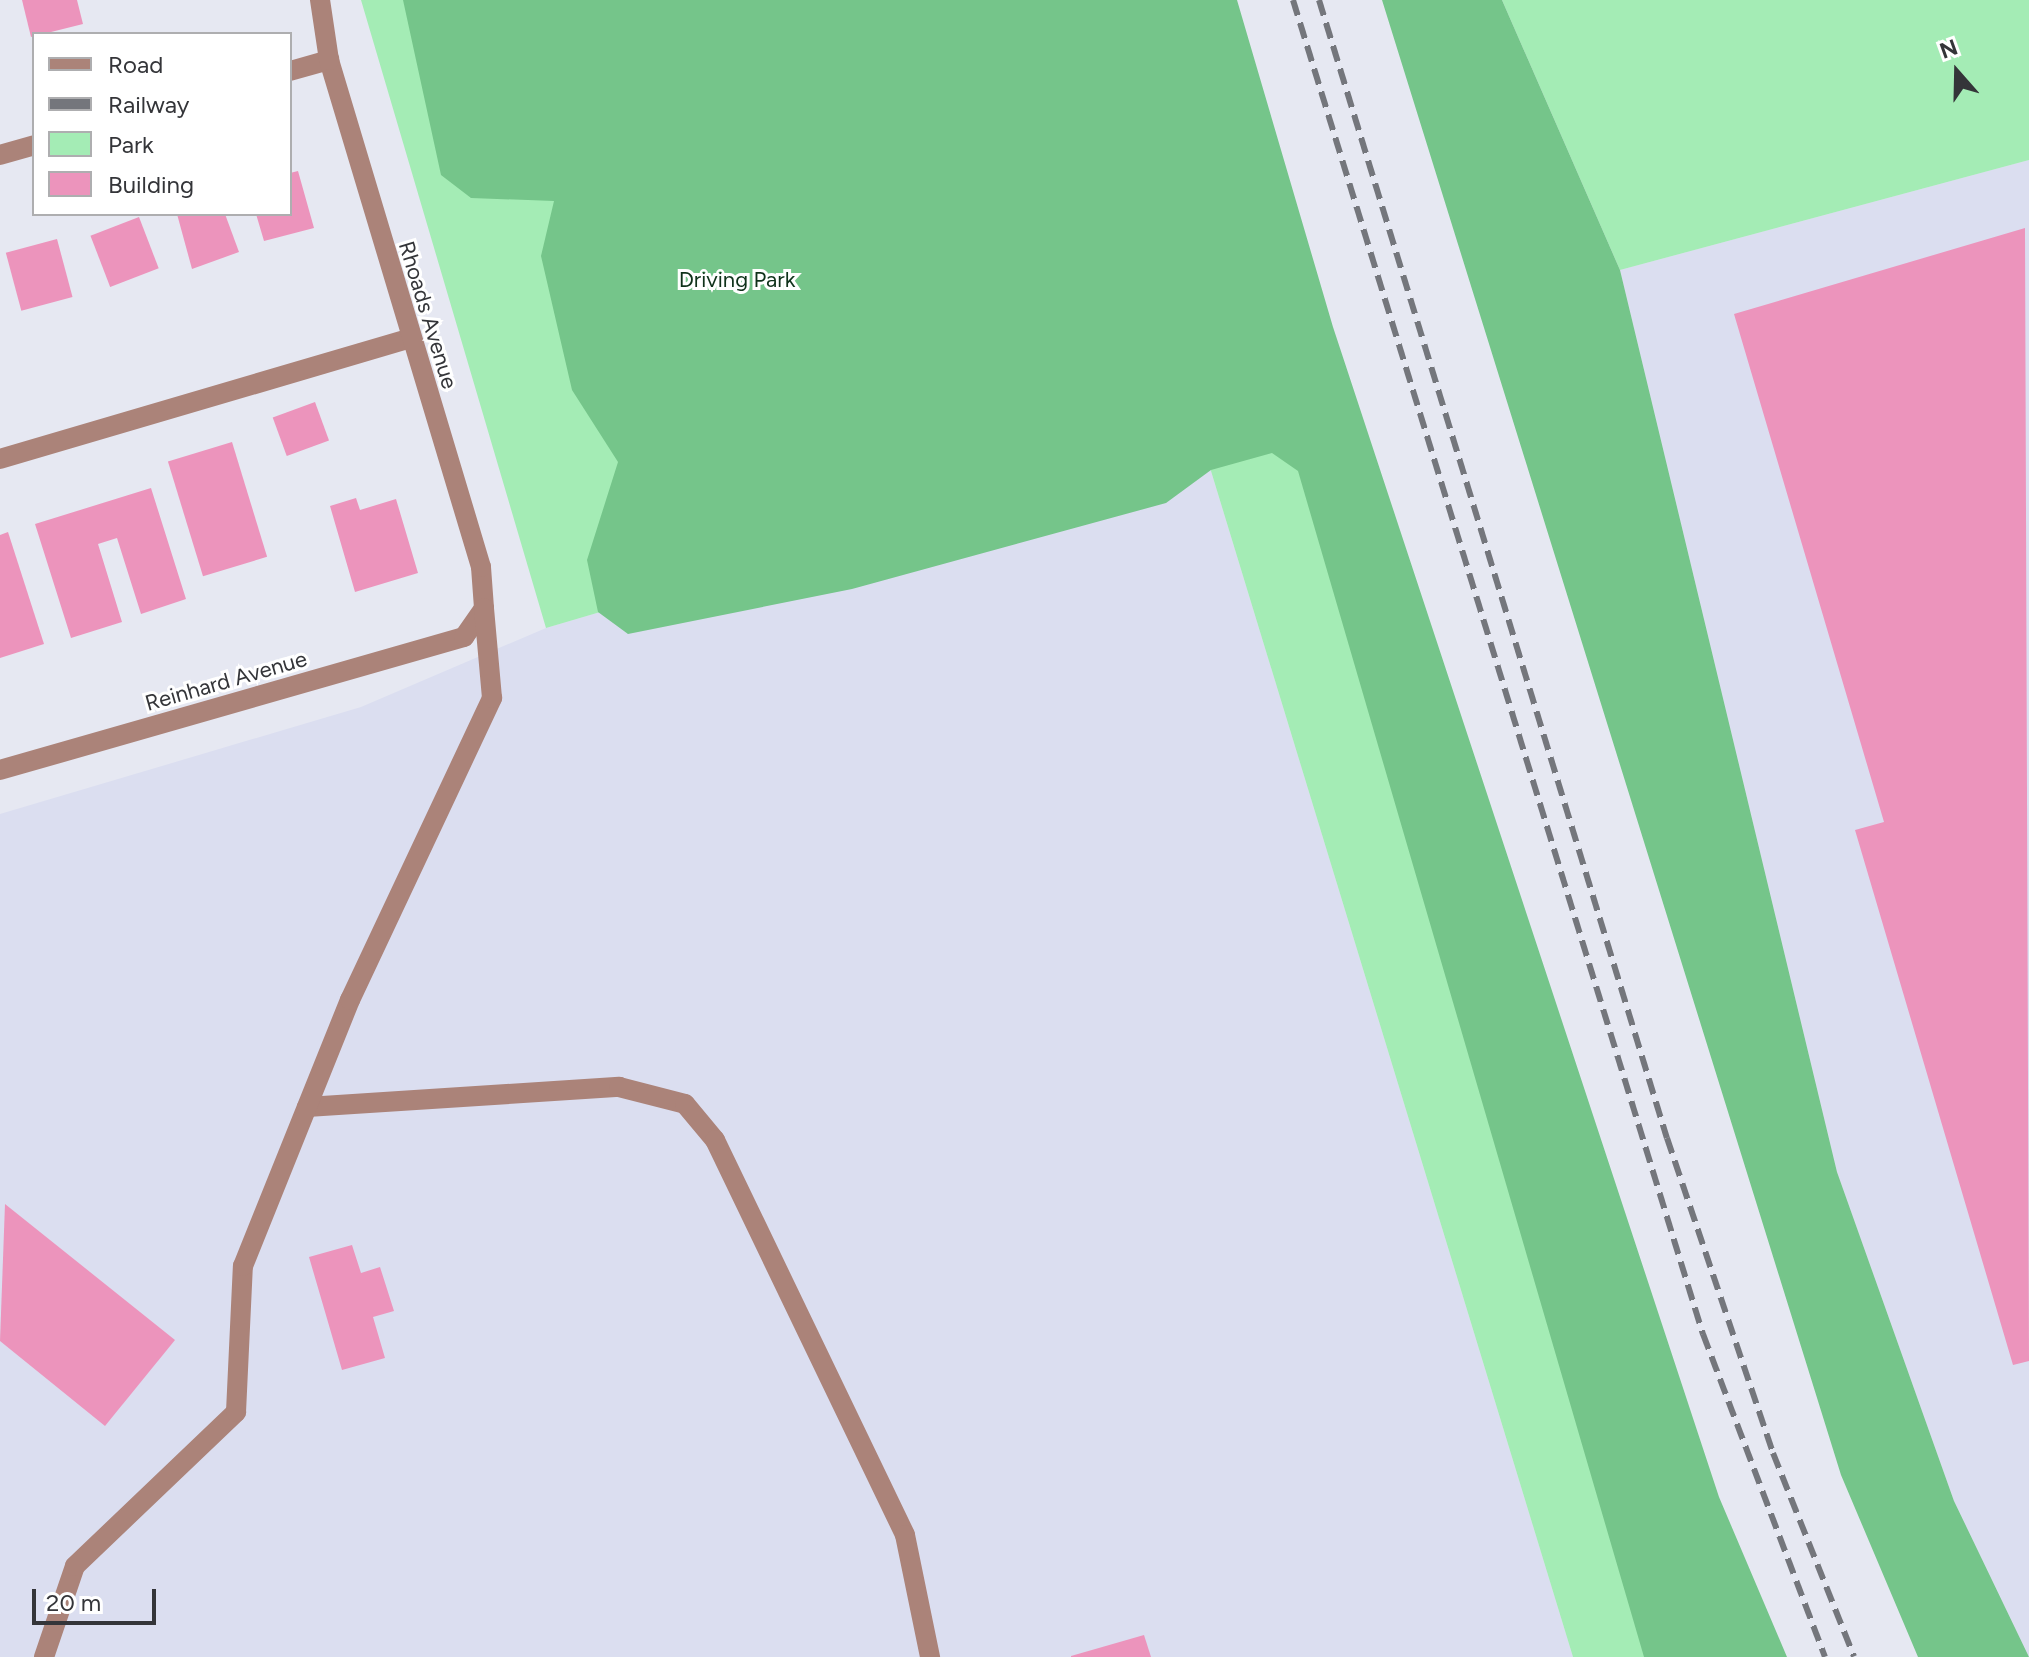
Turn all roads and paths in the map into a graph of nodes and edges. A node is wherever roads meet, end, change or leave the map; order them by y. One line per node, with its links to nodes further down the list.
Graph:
1 (320, 0): 2 (street, Rhoads Avenue)
2 (329, 60): 3 (street); 6 (street, Rhoads Avenue)
3 (292, 70)
4 (32, 146): 5 (street)
5 (0, 155)
6 (408, 339): 7 (street); 8 (street, Rhoads Avenue)
7 (0, 459)
8 (484, 608): 9 (street, Reinhard Avenue); 10 (street, Rhoads Avenue)
9 (0, 770)
10 (307, 1107): 11 (street, Rhoads Avenue); 12 (street)
11 (44, 1657)
12 (930, 1657)

